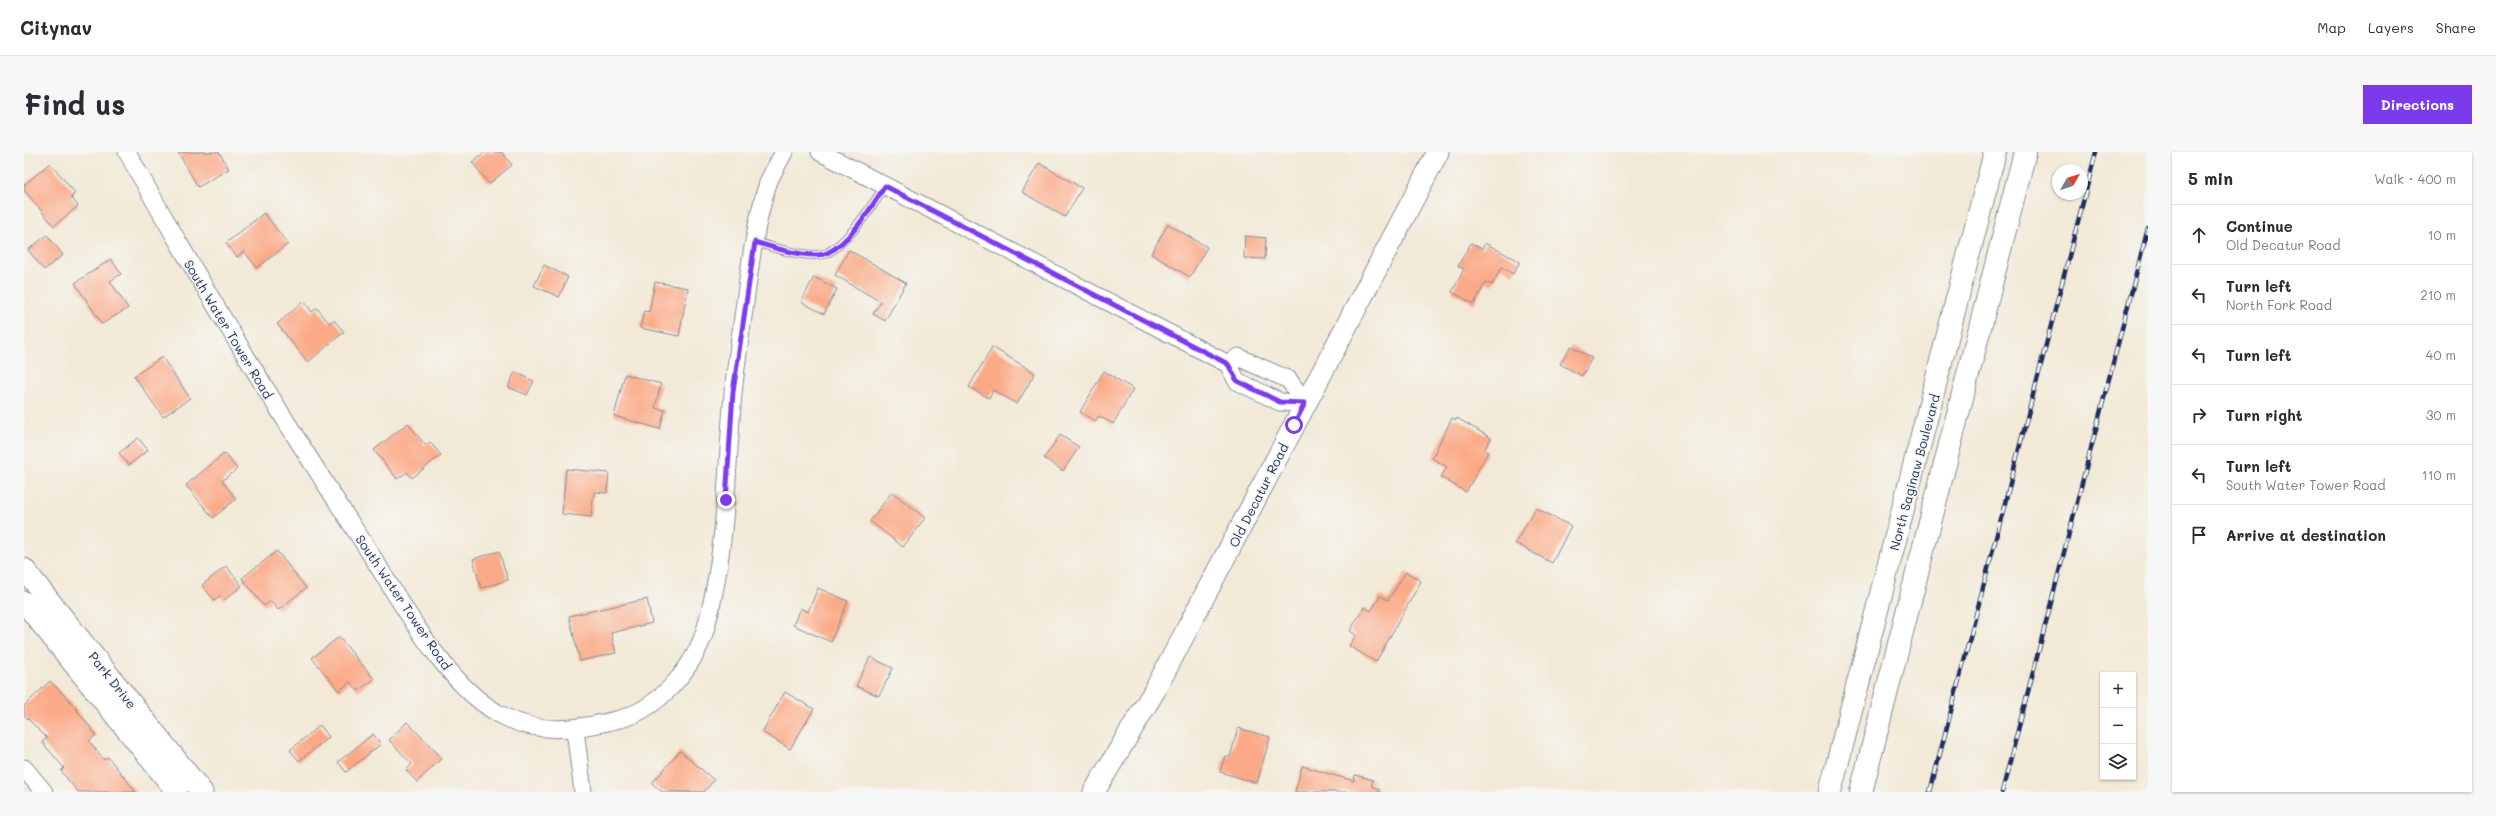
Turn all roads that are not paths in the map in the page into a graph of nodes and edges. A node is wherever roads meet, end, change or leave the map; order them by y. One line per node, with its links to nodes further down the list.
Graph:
1 (127, 152): 13 (street, South Water Tower Road)
2 (784, 152): 8 (street, South Water Tower Road)
3 (820, 152): 7 (street)
4 (1438, 152): 10 (street, Old Decatur Road)
5 (1995, 152): 20 (main road, North Saginaw Boulevard)
6 (2025, 152): 21 (main road, North Saginaw Boulevard)
7 (885, 186): 8 (lane); 9 (street)
8 (755, 242): 13 (street, South Water Tower Road)
9 (1228, 364): 10 (street); 10 (street)
10 (1305, 403): 19 (street, Old Decatur Road)
11 (24, 569): 17 (street, Park Drive)
12 (24, 602): 16 (street, Park Drive)
13 (575, 730): 18 (street)
14 (24, 768): 15 (street)
15 (44, 792)
16 (177, 792)
17 (202, 792)
18 (584, 792)
19 (1094, 792)
20 (1830, 792)
21 (1861, 792)

